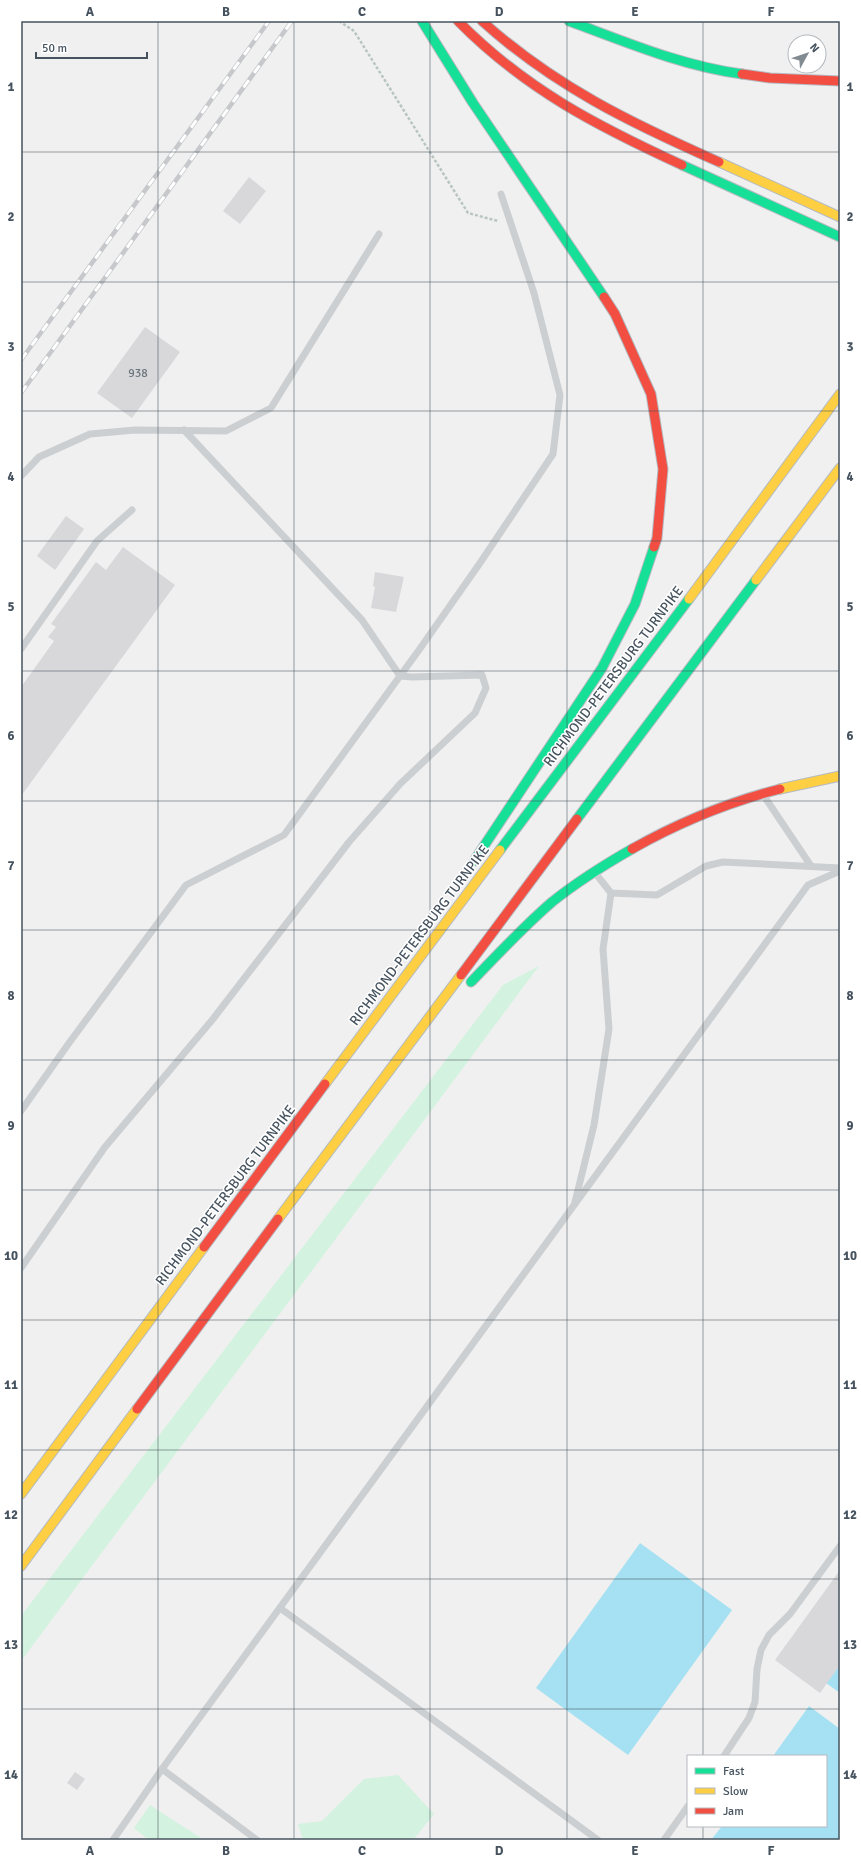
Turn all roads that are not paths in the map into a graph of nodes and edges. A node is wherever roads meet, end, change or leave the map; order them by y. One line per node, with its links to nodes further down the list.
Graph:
1 (422, 21): 22 (highway)
2 (458, 21): 9 (highway)
3 (482, 21): 7 (highway)
4 (569, 21): 5 (highway)
5 (840, 82)
6 (500, 194): 16 (lane)
7 (840, 217)
8 (379, 234): 11 (lane)
9 (840, 237)
10 (840, 394): 26 (highway, RICHMOND-PETERSBURG TURNPIKE)
11 (184, 430): 13 (lane); 16 (lane)
12 (840, 468): 27 (highway)
13 (21, 476)
14 (132, 510): 15 (lane)
15 (21, 649)
16 (400, 676): 28 (lane); 30 (lane)
17 (840, 776): 18 (highway)
18 (763, 794): 19 (lane); 23 (highway)
19 (811, 866): 20 (lane); 24 (lane)
20 (840, 868)
21 (840, 871): 29 (lane)
22 (467, 872)
23 (594, 872): 24 (lane); 27 (highway)
24 (611, 893): 29 (lane)
25 (447, 904): 26 (highway)
26 (395, 989): 31 (highway, RICHMOND-PETERSBURG TURNPIKE)
27 (383, 1079): 33 (highway)
28 (21, 1111)
29 (574, 1206): 34 (lane)
30 (21, 1268)
31 (21, 1494)
32 (840, 1546): 35 (lane)
33 (21, 1566)
34 (280, 1608): 36 (lane); 40 (lane)
35 (725, 1755)
36 (162, 1769): 38 (lane); 39 (lane)
37 (687, 1807): 41 (lane)
38 (113, 1840)
39 (257, 1840)
40 (598, 1840)
41 (664, 1840)

